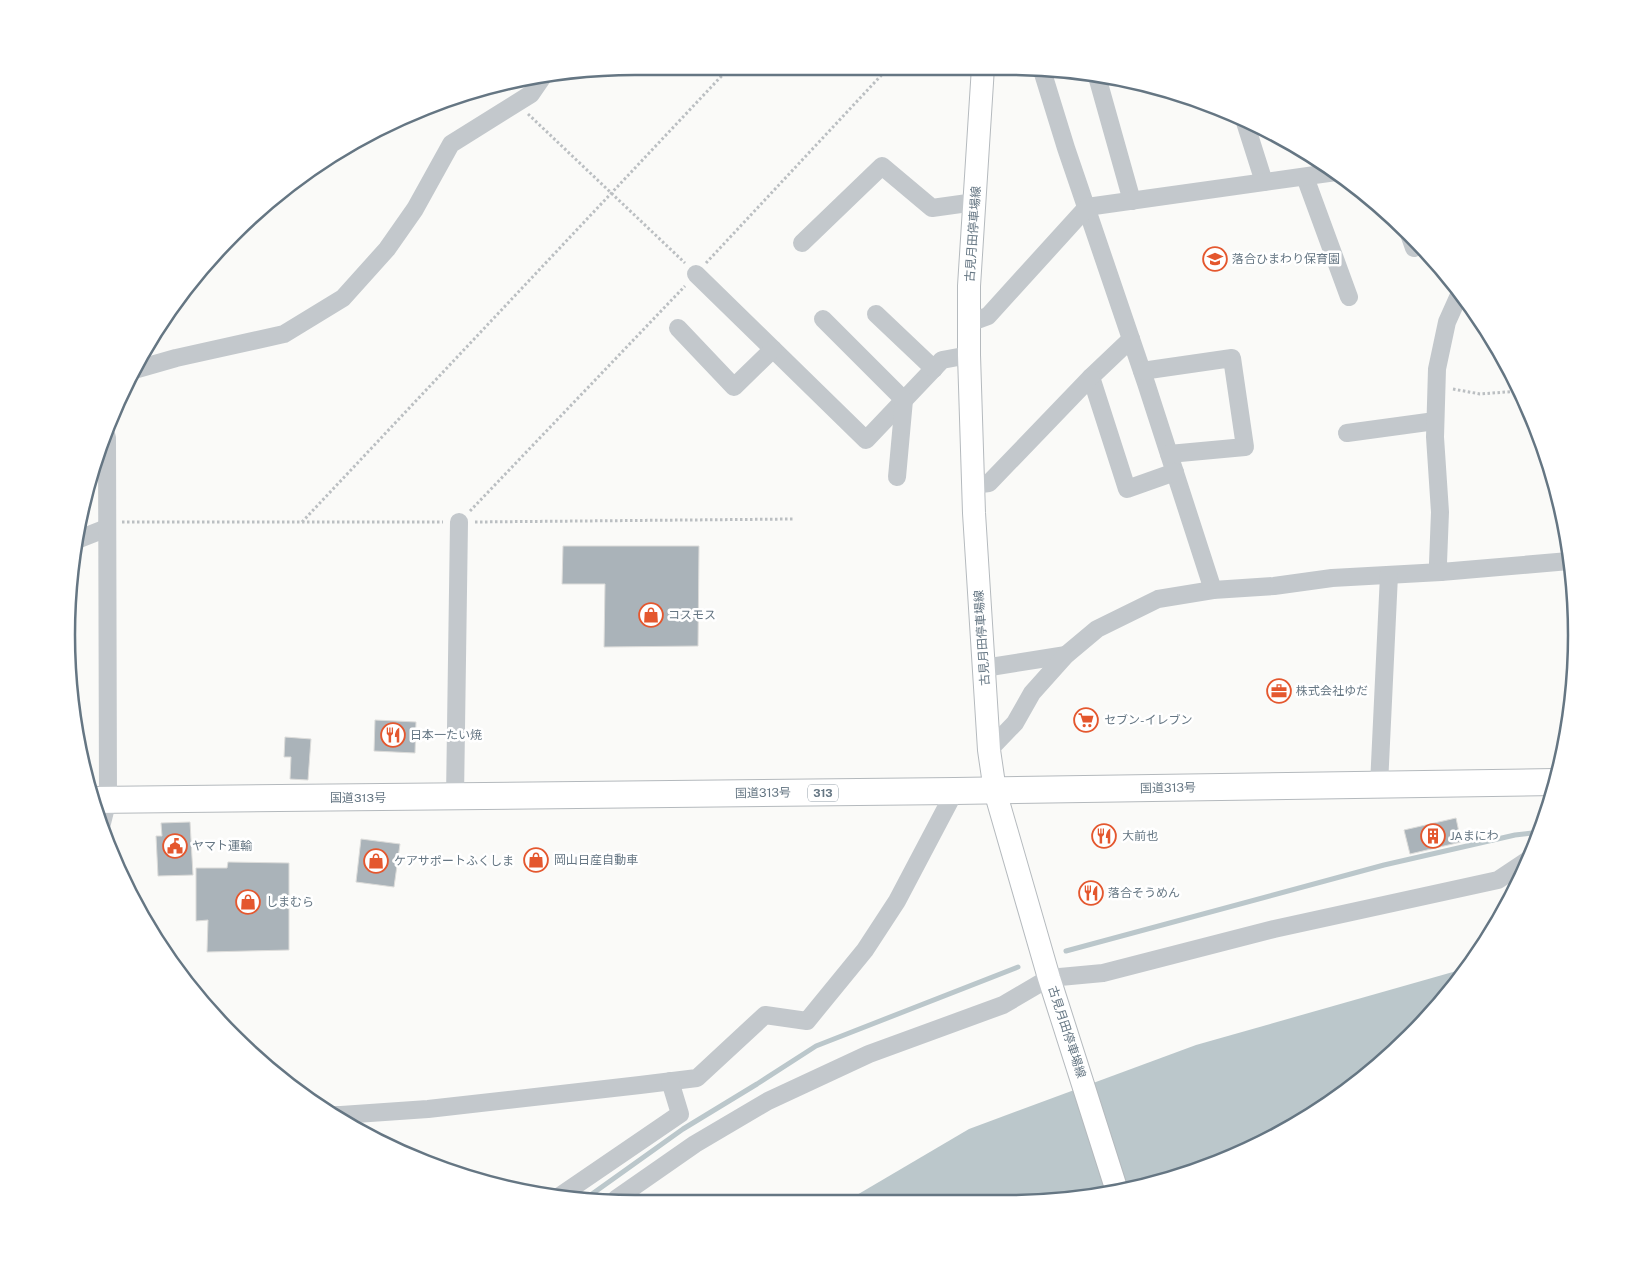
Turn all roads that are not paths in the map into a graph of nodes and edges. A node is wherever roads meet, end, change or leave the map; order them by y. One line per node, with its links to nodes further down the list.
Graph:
1 (983, 75): 10 (main road, 古見月田停車場線)
2 (1043, 76): 11 (street)
3 (1099, 83): 9 (street)
4 (538, 84): 23 (street)
5 (1247, 129): 8 (street)
6 (1325, 174): 7 (street)
7 (1305, 177): 8 (street); 14 (street)
8 (1264, 182): 9 (street)
9 (1132, 201): 11 (street)
10 (975, 202): 12 (street); 18 (main road, 古見月田停車場線)
11 (1087, 207): 18 (street); 20 (street)
12 (802, 243)
13 (696, 274): 21 (street)
14 (1349, 297)
15 (1457, 300): 28 (street)
16 (876, 314): 24 (street)
17 (823, 319): 27 (street)
18 (969, 323): 22 (main road, 古見月田停車場線)
19 (678, 328): 21 (street)
20 (1131, 339): 25 (street); 26 (street)
21 (773, 349): 27 (street)
22 (969, 355): 24 (street); 34 (main road, 古見月田停車場線)
23 (143, 367)
24 (934, 369): 27 (street)
25 (1142, 371): 31 (street); 31 (street)
26 (1091, 378): 32 (street); 34 (street)
27 (904, 400): 33 (street)
28 (1435, 421): 29 (street); 39 (street)
29 (1347, 433)
30 (107, 450): 36 (street)
31 (1169, 454): 32 (street)
32 (1175, 472): 41 (street)
33 (897, 477)
34 (973, 485): 43 (main road, 古見月田停車場線)
35 (459, 522): 49 (street)
36 (107, 528): 37 (street); 50 (street)
37 (84, 537)
38 (1563, 562): 39 (street)
39 (1441, 572): 40 (street)
40 (1389, 575): 41 (street); 46 (street)
41 (1213, 590): 42 (street)
42 (1066, 654): 43 (street); 44 (street)
43 (984, 668): 44 (main road, 古見月田停車場線)
44 (989, 750): 48 (main road, 古見月田停車場線)
45 (1548, 782): 46 (highway, 国道313号 / 313)
46 (1379, 785): 48 (highway, 国道313号 / 313)
47 (955, 791): 48 (highway, 国道313号 / 313); 49 (highway, 国道313号 / 313); 53 (street)
48 (995, 791): 52 (main road, 古見月田停車場線)
49 (456, 797): 50 (highway, 国道313号 / 313)
50 (100, 799)
51 (1517, 867): 52 (street)
52 (1049, 978): 55 (main road, 古見月田停車場線); 57 (street)
53 (670, 1081): 54 (street); 56 (street)
54 (346, 1115)
55 (1115, 1184)
56 (568, 1191)
57 (622, 1195)

